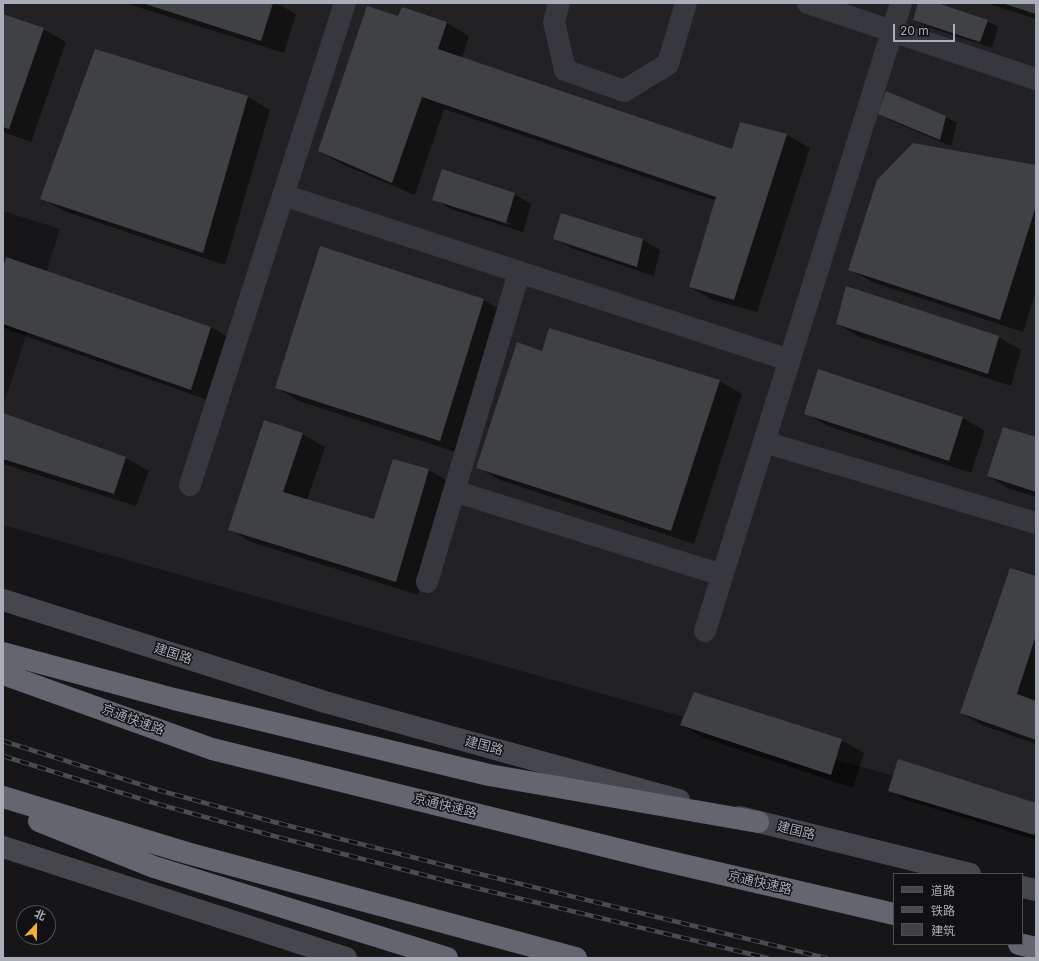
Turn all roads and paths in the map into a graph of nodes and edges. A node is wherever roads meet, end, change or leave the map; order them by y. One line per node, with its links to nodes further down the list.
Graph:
1 (345, 3): 8 (street)
2 (559, 3): 3 (street)
3 (686, 3)
4 (808, 3): 6 (street)
5 (901, 3): 6 (street)
6 (892, 31): 7 (street); 10 (street)
7 (1036, 79)
8 (283, 196): 9 (street); 12 (street)
9 (519, 273): 10 (street); 13 (street)
10 (789, 360): 11 (street)
11 (764, 442): 14 (street); 15 (street)
12 (190, 485)
13 (454, 491): 15 (street); 16 (street)
14 (1036, 523)
15 (722, 575): 18 (street)
16 (427, 582)
17 (3, 600): 23 (main road, 建国路)
18 (705, 631)
19 (3, 653): 23 (highway)
20 (3, 674): 28 (highway, 京通快速路)
21 (3, 797): 33 (highway)
22 (3, 807): 32 (highway)
23 (758, 822): 25 (main road, 建国路)
24 (3, 847): 31 (main road)
25 (966, 873)
26 (1023, 887): 27 (main road)
27 (1036, 890)
28 (893, 914)
29 (1023, 945): 30 (highway)
30 (1036, 948)
31 (346, 958)
32 (447, 958)
33 (576, 958)

